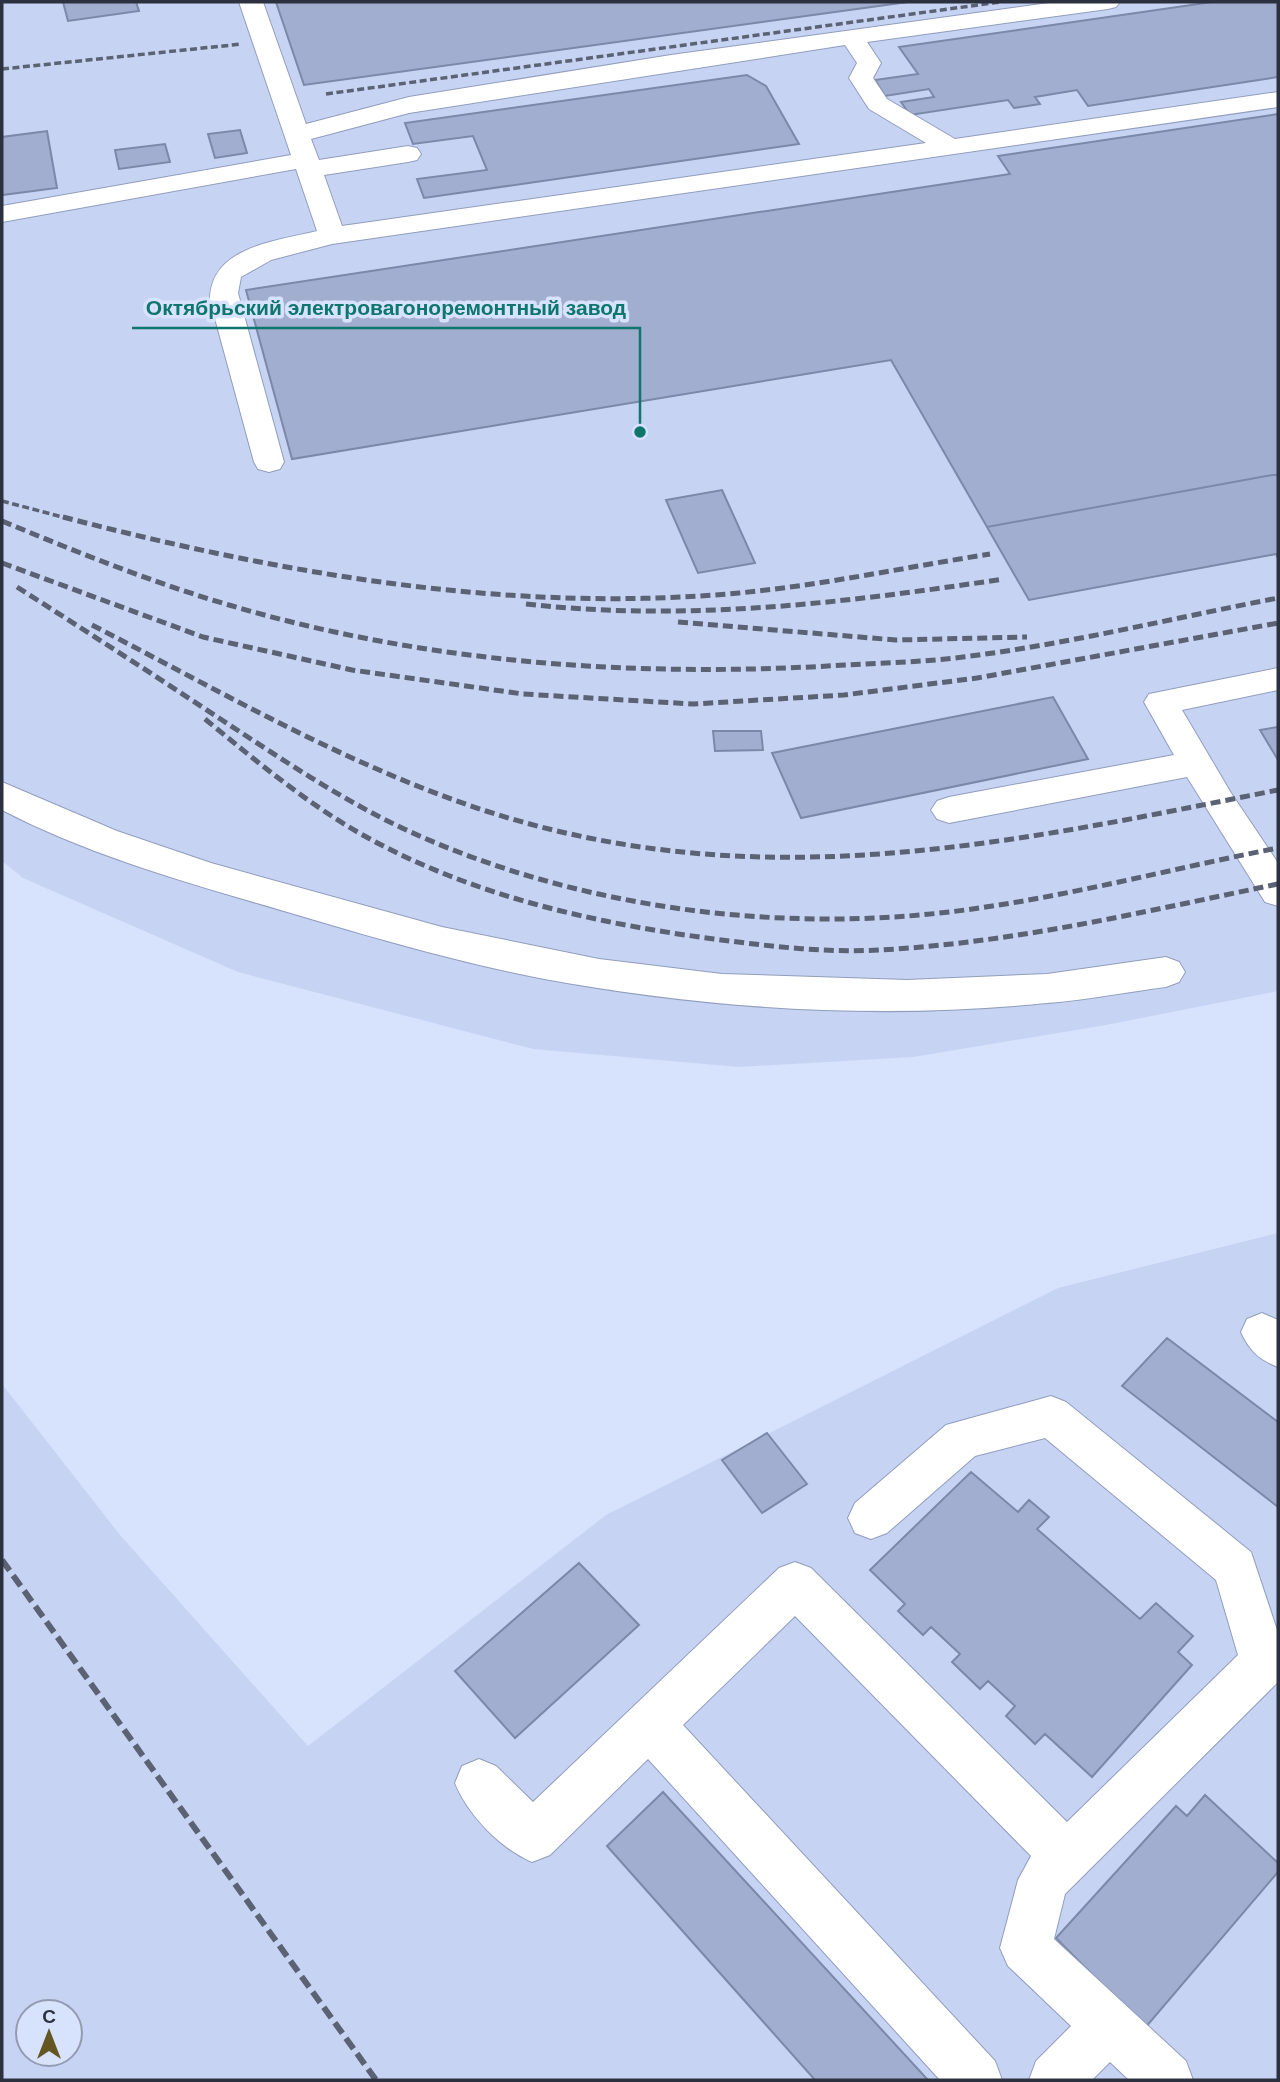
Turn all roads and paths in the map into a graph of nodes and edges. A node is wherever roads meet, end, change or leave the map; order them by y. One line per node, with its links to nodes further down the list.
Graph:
1 (251, 2): 5 (lane)
2 (1108, 2): 3 (lane)
3 (851, 36): 5 (lane); 6 (lane)
4 (1278, 100): 6 (lane)
5 (296, 134): 8 (lane)
6 (953, 148): 10 (lane)
7 (408, 154): 8 (lane)
8 (307, 164): 9 (lane); 10 (lane)
9 (2, 214)
10 (332, 236): 11 (lane)
11 (269, 462)
12 (1278, 679): 13 (lane)
13 (1196, 764): 15 (lane); 16 (lane)
14 (2, 795): 17 (lane)
15 (949, 810)
16 (1278, 892)
17 (1166, 972)
18 (871, 1518): 21 (lane)
19 (649, 1724): 20 (lane); 21 (lane); 23 (lane)
20 (479, 1783)
21 (1067, 1857): 22 (lane)
22 (1109, 2026): 24 (lane); 25 (lane)
23 (976, 2080)
24 (1055, 2080)
25 (1167, 2080)

